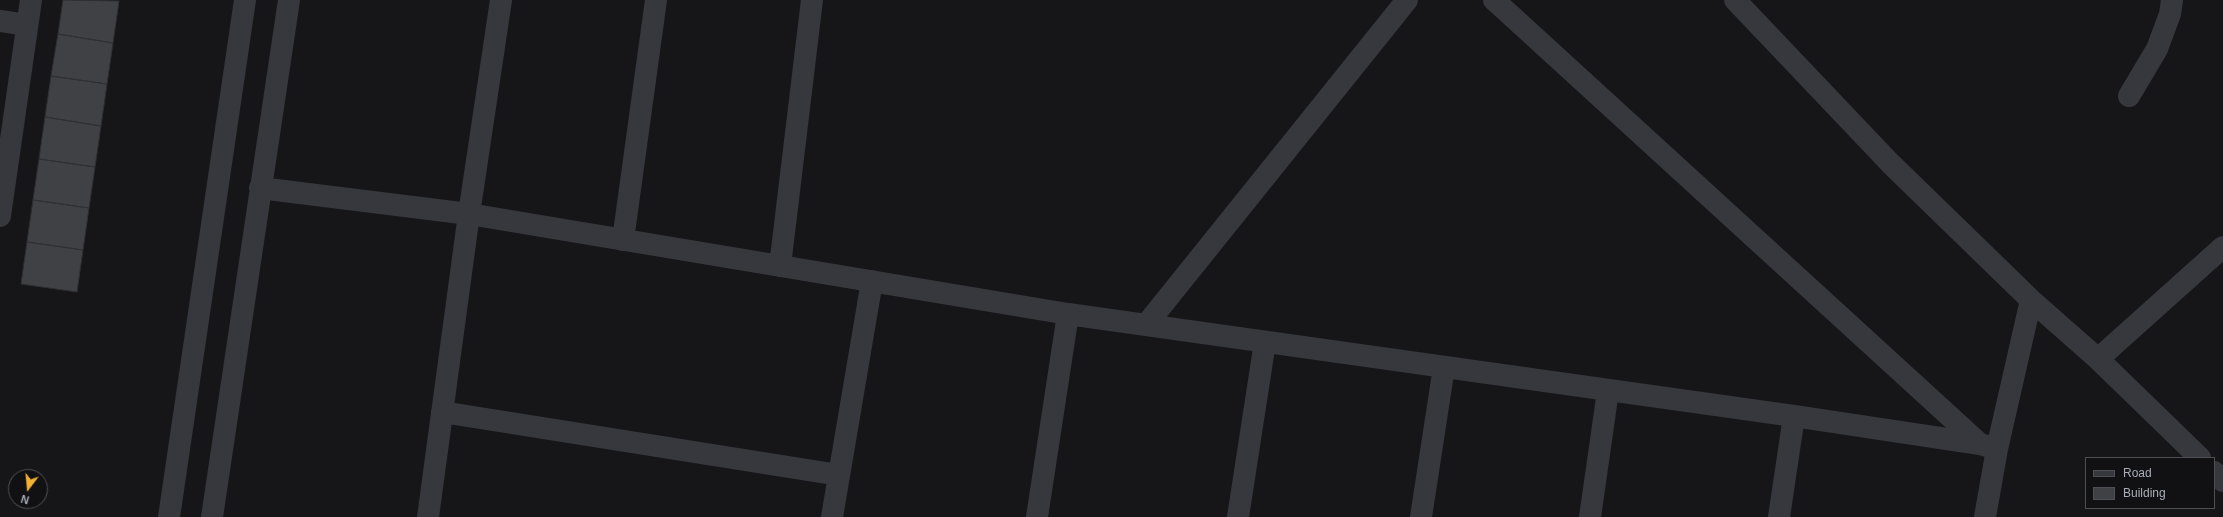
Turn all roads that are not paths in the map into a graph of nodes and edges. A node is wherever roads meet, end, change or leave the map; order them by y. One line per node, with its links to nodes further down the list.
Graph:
1 (31, 0): 12 (street)
2 (244, 0): 36 (street)
3 (289, 0): 15 (street)
4 (501, 0): 16 (street)
5 (656, 0): 18 (street)
6 (812, 0): 20 (street)
7 (1407, 0): 24 (street)
8 (1494, 0): 31 (street)
9 (1735, 0): 22 (street)
10 (2172, 0): 13 (street)
11 (0, 21): 12 (street)
12 (28, 25): 14 (street)
13 (2129, 96)
14 (2, 177): 17 (street)
15 (260, 188): 16 (street); 37 (street)
16 (468, 214): 18 (street); 29 (street)
17 (0, 216)
18 (623, 240): 20 (street)
19 (2223, 248): 26 (street)
20 (780, 266): 21 (street)
21 (872, 281): 23 (street); 34 (street)
22 (2031, 300): 26 (street); 31 (street)
23 (1068, 314): 24 (street); 40 (street)
24 (1146, 325): 25 (street)
25 (1265, 342): 27 (street); 41 (street)
26 (2098, 359): 32 (street)
27 (1444, 367): 28 (street); 42 (street)
28 (1608, 391): 30 (street); 43 (street)
29 (442, 412): 34 (street); 38 (street)
30 (1794, 416): 31 (street); 44 (street)
31 (1988, 447): 45 (street)
32 (2199, 457)
33 (2215, 473): 35 (street)
34 (839, 475): 39 (street)
35 (2223, 481)
36 (169, 517)
37 (212, 517)
38 (428, 517)
39 (832, 517)
40 (1037, 517)
41 (1238, 517)
42 (1421, 517)
43 (1590, 517)
44 (1779, 517)
45 (1985, 517)

